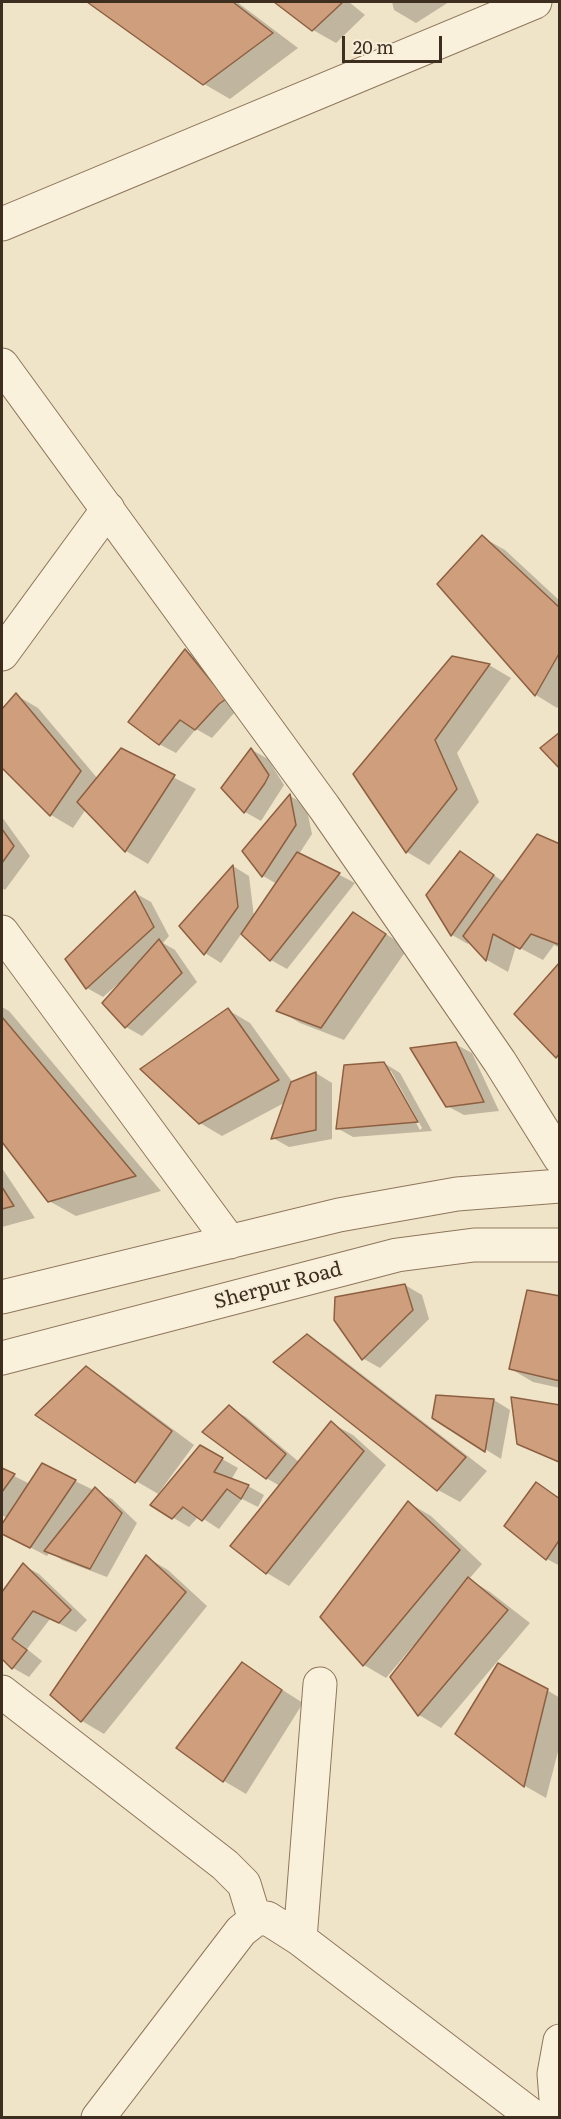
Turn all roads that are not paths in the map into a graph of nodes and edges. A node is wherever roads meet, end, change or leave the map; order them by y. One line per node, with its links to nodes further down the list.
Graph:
1 (535, 2): 2 (street)
2 (2, 224)
3 (2, 365): 4 (street)
4 (108, 509): 5 (street); 7 (street)
5 (2, 654)
6 (2, 932): 9 (street)
7 (560, 1158)
8 (560, 1186): 9 (street)
9 (230, 1242): 11 (street)
10 (560, 1245): 12 (street, Sherpur Road)
11 (2, 1297)
12 (2, 1358)
13 (320, 1684): 16 (street)
14 (2, 1692): 15 (street)
15 (255, 1920): 16 (street); 18 (street)
16 (300, 1939): 19 (street)
17 (560, 2041): 20 (street)
18 (98, 2118)
19 (535, 2118)
20 (559, 2118)

